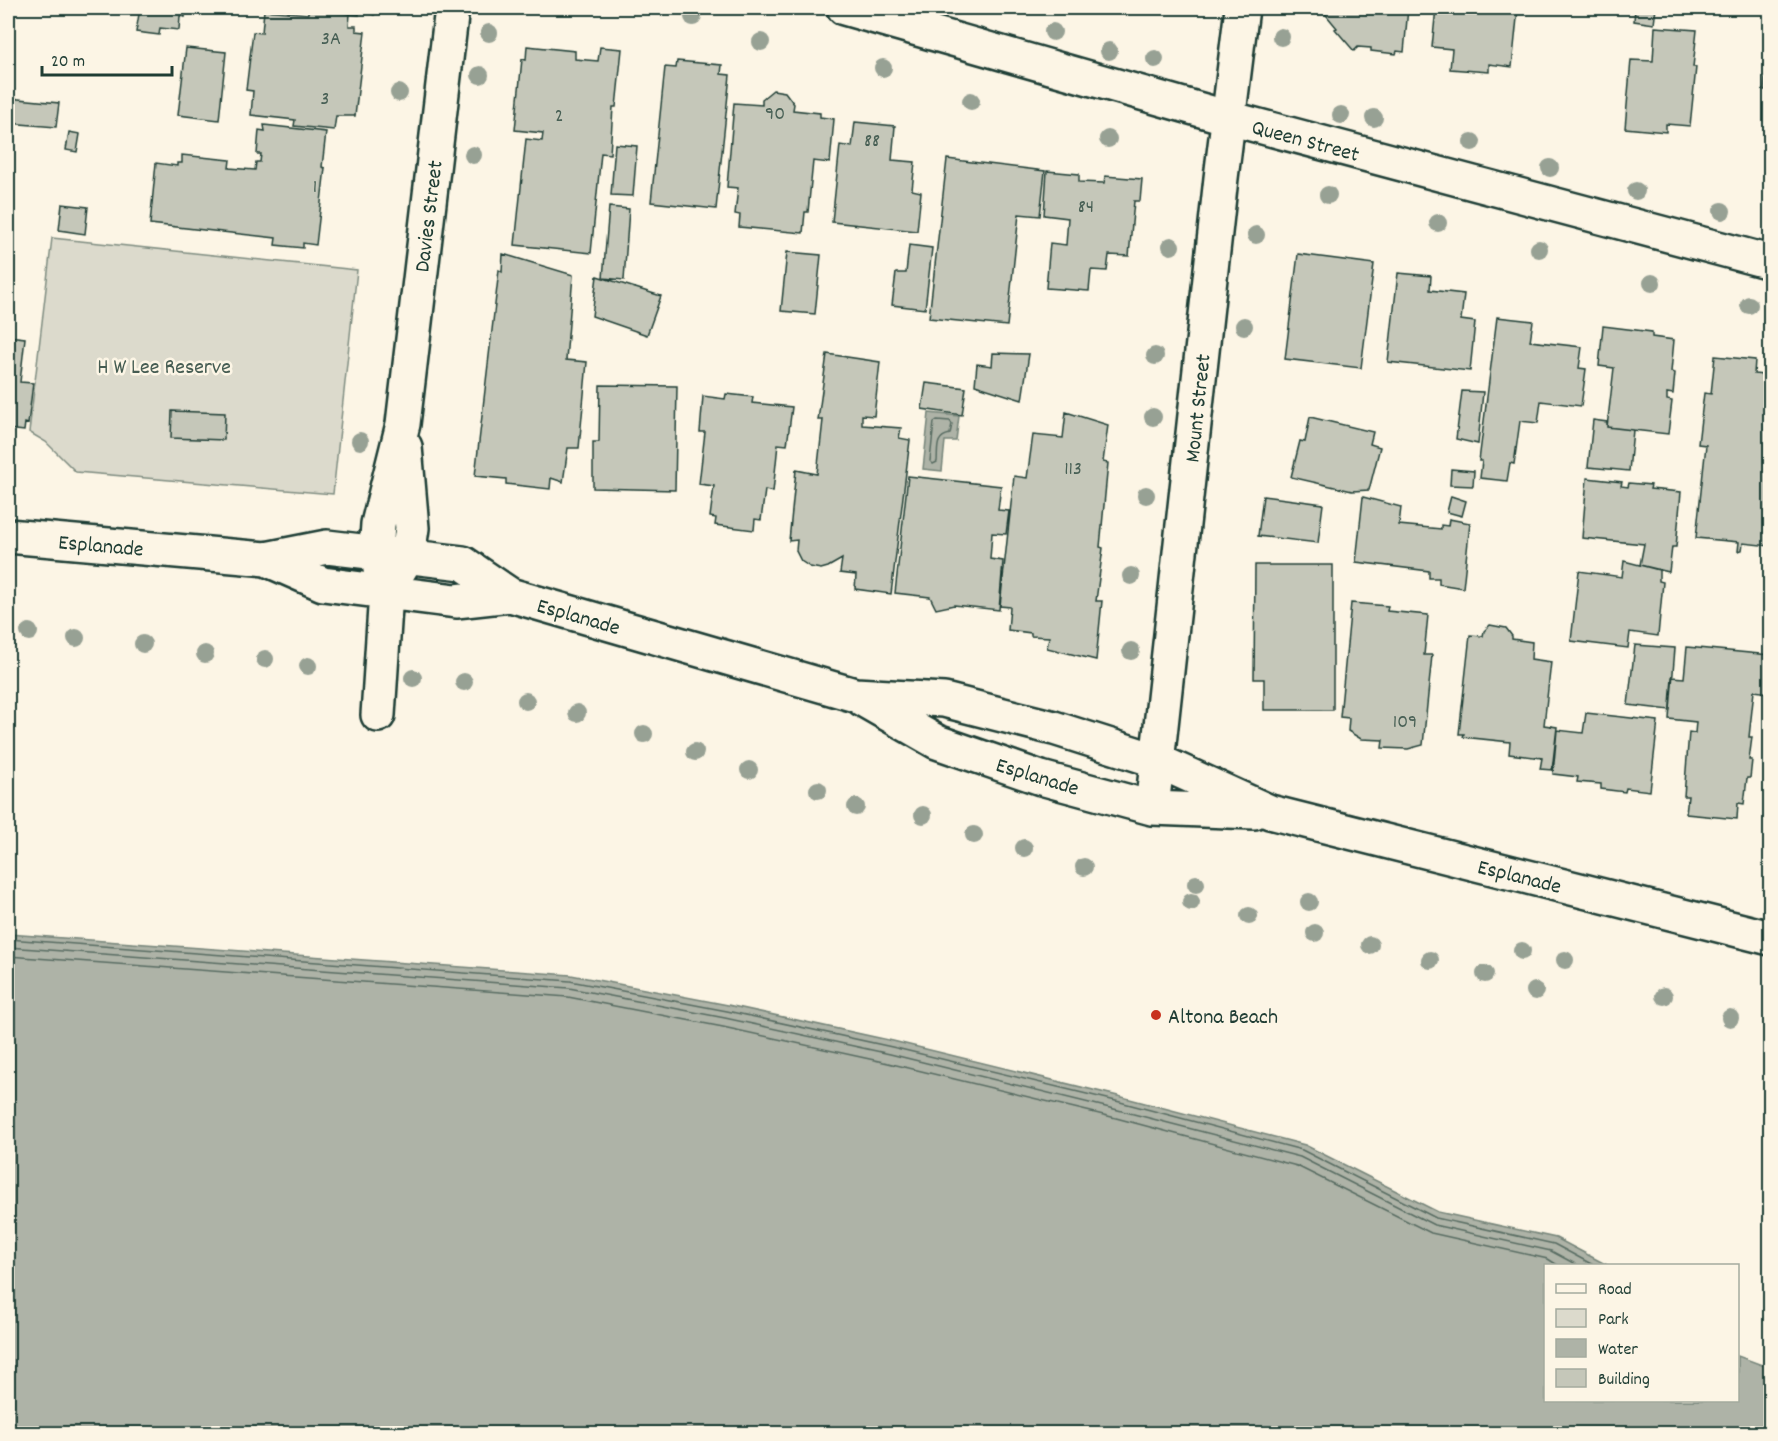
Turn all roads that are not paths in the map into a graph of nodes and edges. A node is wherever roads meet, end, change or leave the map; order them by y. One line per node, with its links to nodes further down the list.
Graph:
1 (452, 8): 6 (street, Davies Street)
2 (844, 8): 4 (street, Queen Street)
3 (1242, 8): 4 (street, Mount Street)
4 (1229, 118): 5 (street, Queen Street); 15 (street, Mount Street)
5 (1770, 262)
6 (403, 424): 8 (street, Davies Street); 9 (street, Davies Street)
7 (8, 536): 10 (street, Esplanade)
8 (376, 553): 9 (street, Esplanade); 10 (street, Esplanade); 11 (street, Davies Street)
9 (408, 556): 11 (street, Davies Street); 12 (street, Esplanade)
10 (266, 559): 11 (street, Esplanade)
11 (386, 592): 12 (street, Esplanade); 14 (street)
12 (510, 595): 13 (street, Esplanade)
13 (855, 695): 15 (street, Esplanade); 16 (street, Esplanade)
14 (378, 715)
15 (1158, 761): 16 (street, Mount Street); 17 (street, Esplanade)
16 (1152, 808): 17 (street, Esplanade)
17 (1270, 812): 18 (street, Esplanade)
18 (1770, 938)

